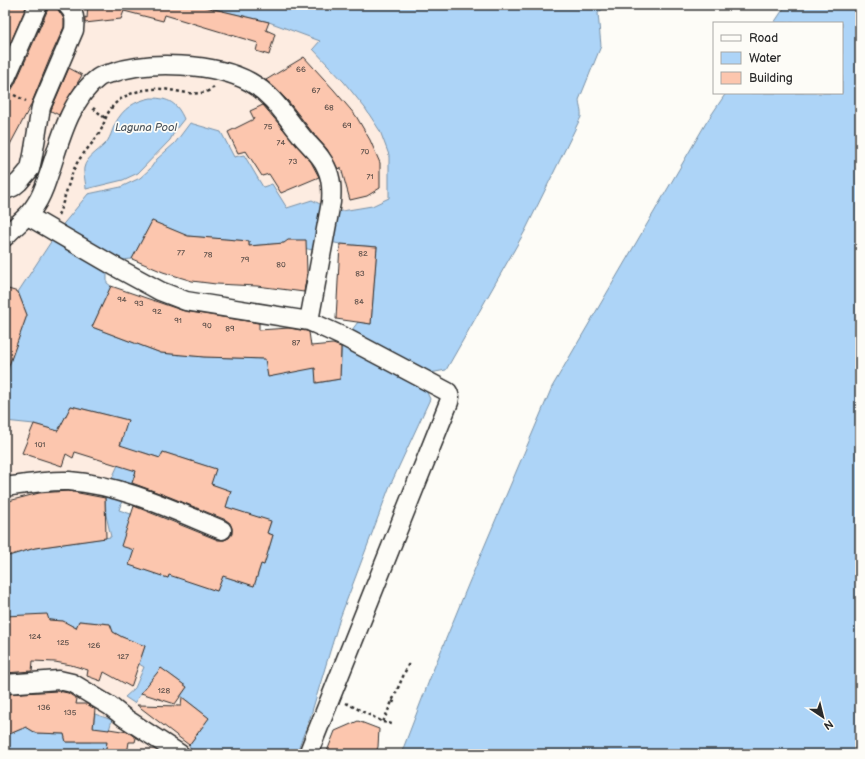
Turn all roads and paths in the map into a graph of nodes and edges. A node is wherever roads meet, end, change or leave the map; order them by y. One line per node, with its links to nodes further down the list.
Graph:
1 (38, 5): 4 (street)
2 (67, 5): 5 (street)
3 (220, 72): 7 (street); 10 (path); 12 (street)
4 (8, 87): 5 (path)
5 (41, 108): 6 (street)
6 (38, 128): 7 (street); 8 (street)
7 (61, 137): 9 (street)
8 (5, 190)
9 (28, 216): 10 (street); 11 (street)
10 (54, 231): 12 (street)
11 (5, 237)
12 (309, 321): 17 (street)
13 (5, 487): 14 (street)
14 (222, 530)
15 (409, 666): 18 (path)
16 (5, 684): 22 (street)
17 (331, 695): 20 (path); 23 (street)
18 (392, 701): 19 (path); 20 (path)
19 (396, 703)
20 (383, 722): 21 (path)
21 (392, 724)
22 (180, 754)
23 (308, 754)

